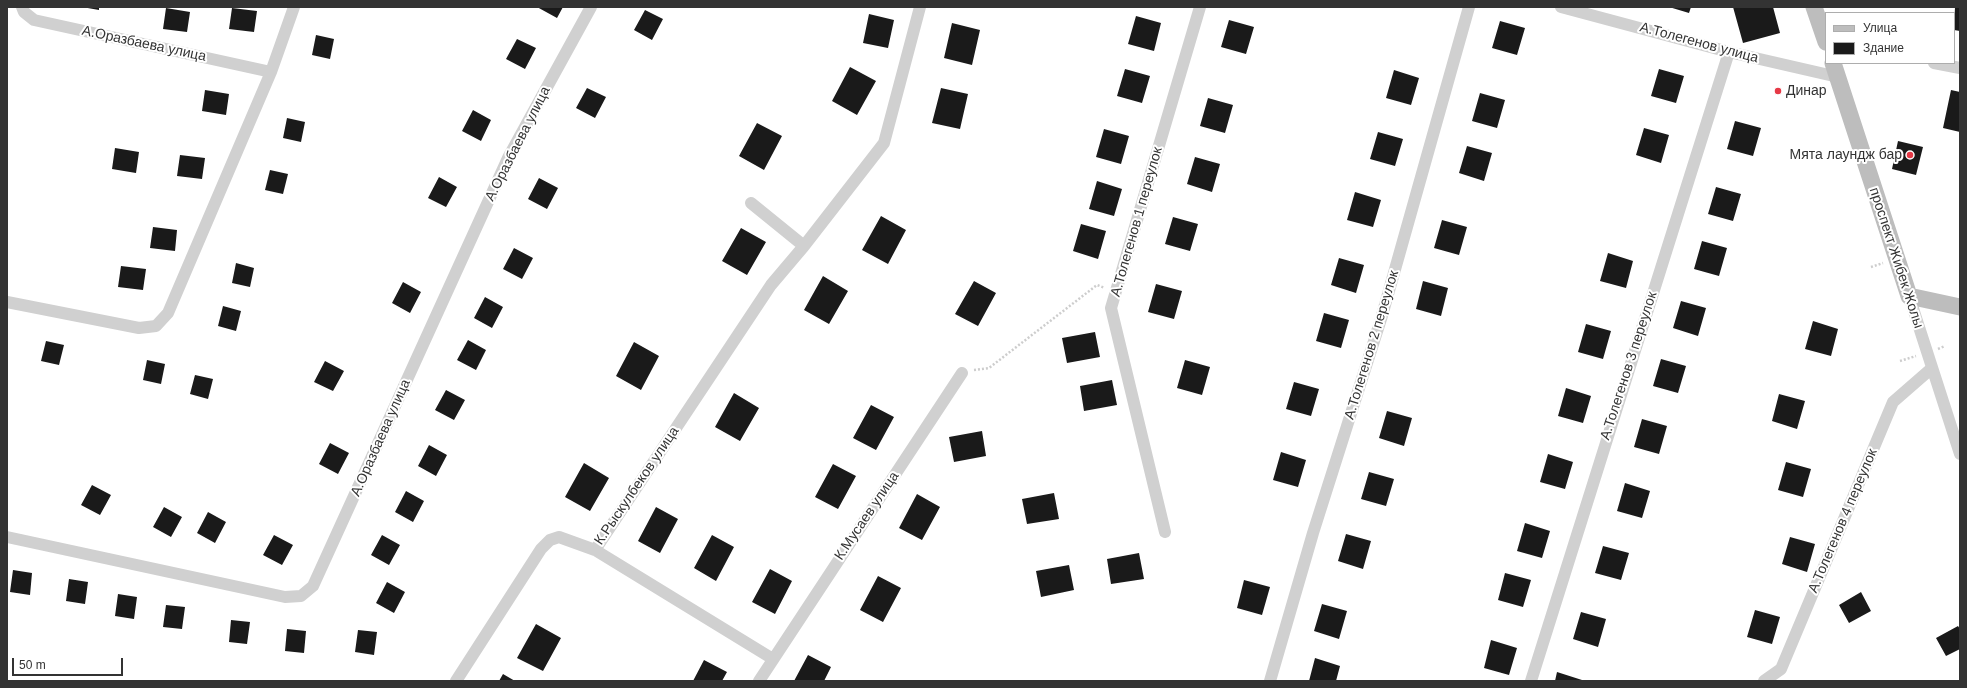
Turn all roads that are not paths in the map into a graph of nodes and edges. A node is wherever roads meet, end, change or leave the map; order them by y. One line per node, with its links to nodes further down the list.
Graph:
1 (22, 7): 14 (street, А.Оразбаева улица)
2 (294, 7): 14 (street)
3 (591, 7): 24 (street, А.Оразбаева улица)
4 (920, 7): 16 (street, К.Рыскулбеков улица)
5 (1200, 7): 23 (street, А.Толегенов 1 переулок)
6 (1469, 7): 29 (street, А.Толегенов 2 переулок)
7 (1561, 7): 10 (street, А.Толегенов улица)
8 (1814, 7): 9 (main road)
9 (1825, 39)
10 (1729, 52): 13 (street, А.Толегенов улица); 30 (street, А.Толегенов 3 переулок)
11 (1939, 64): 12 (street)
12 (1960, 68)
13 (1835, 70): 17 (main road, проспект Жибек Жолы)
14 (271, 72): 18 (street)
15 (751, 203): 16 (street)
16 (804, 246): 25 (street, К.Рыскулбеков улица)
17 (1909, 296): 19 (main road); 20 (street, проспект Жибек Жолы)
18 (7, 302)
19 (1960, 307)
20 (1932, 368): 22 (street, проспект Жибек Жолы); 31 (street, А.Толегенов 4 переулок)
21 (962, 372): 26 (street, К.Мусаев улица)
22 (1960, 454)
23 (1165, 532)
24 (7, 537)
25 (595, 550): 26 (street); 27 (street, К.Рыскулбеков улица)
26 (772, 659): 28 (street, К.Мусаев улица)
27 (456, 681)
28 (758, 681)
29 (1270, 681)
30 (1531, 681)
31 (1764, 681)

